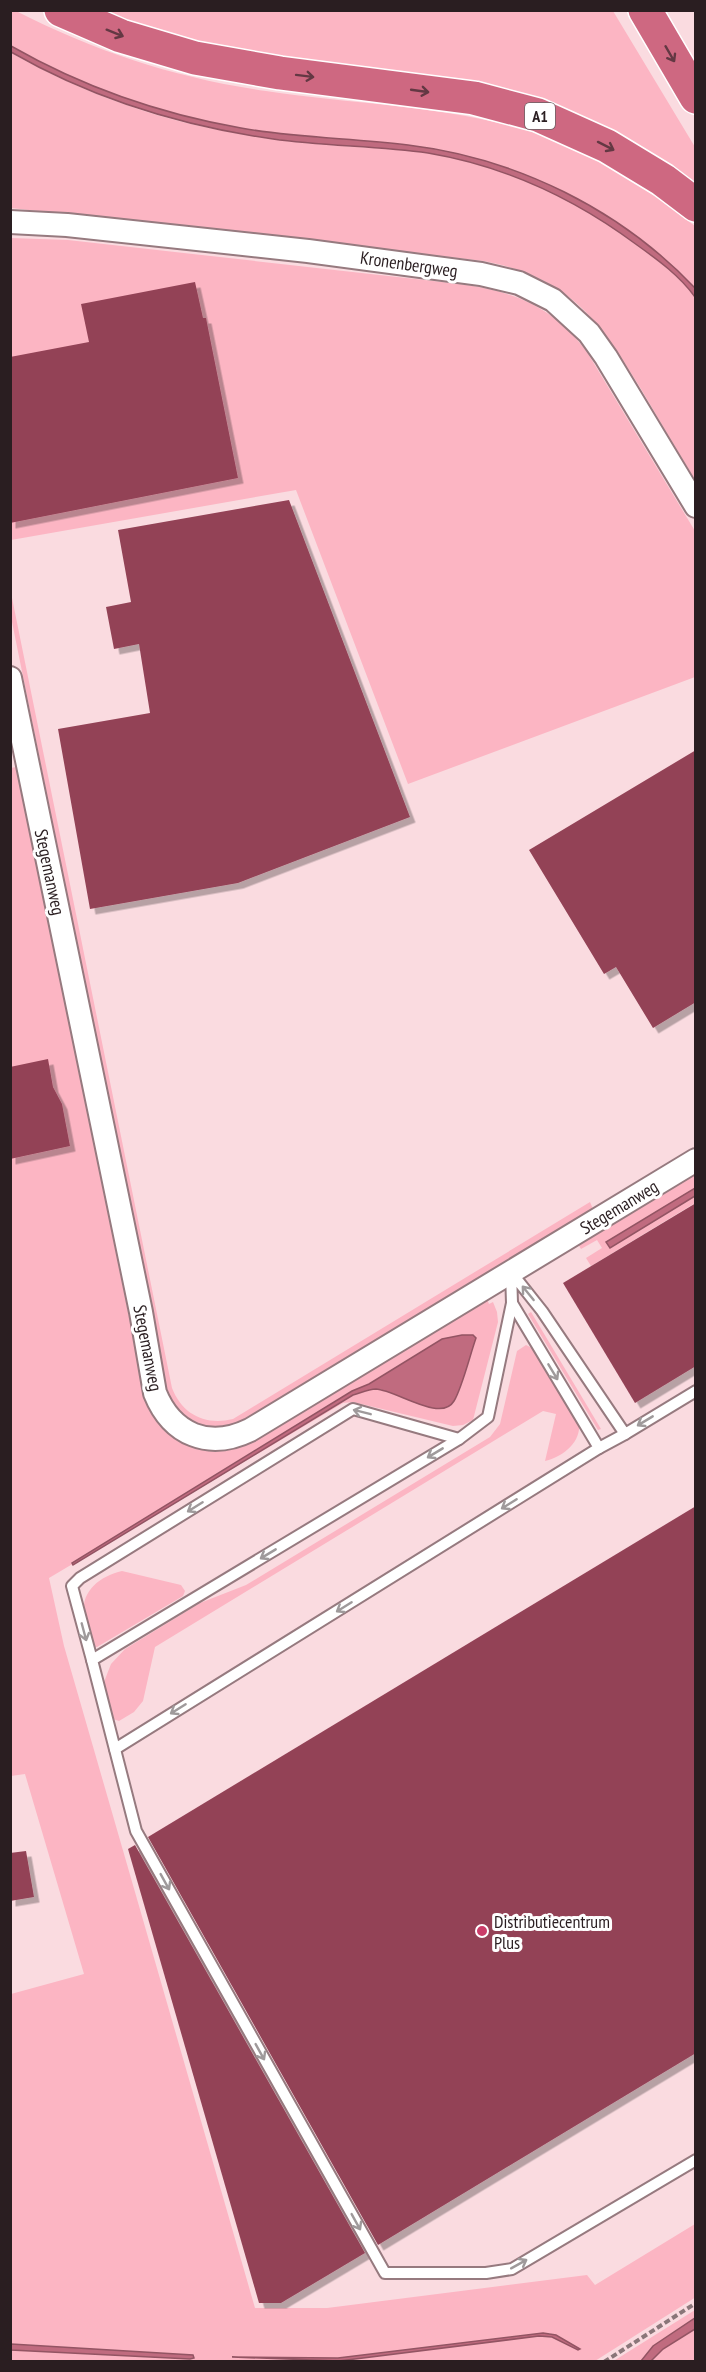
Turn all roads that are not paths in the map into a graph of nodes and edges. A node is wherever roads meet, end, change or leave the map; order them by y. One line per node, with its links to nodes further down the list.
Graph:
1 (61, 10): 4 (highway, A1, one-way to 4)
2 (645, 10): 3 (highway, one-way to 3)
3 (696, 97)
4 (696, 205)
5 (10, 222): 6 (street, Kronenbergweg)
6 (696, 506)
7 (10, 678): 9 (street, Stegemanweg)
8 (696, 1160): 9 (street, Stegemanweg)
9 (511, 1272): 10 (lane); 12 (lane, one-way to 9)
10 (512, 1304): 13 (lane); 14 (lane, one-way to 14)
11 (696, 1391): 12 (lane, one-way to 12)
12 (625, 1434): 14 (lane)
13 (459, 1439): 15 (lane, one-way to 15); 15 (lane, one-way to 15)
14 (599, 1448): 16 (lane, one-way to 16)
15 (92, 1660): 16 (lane)
16 (115, 1749): 17 (lane, one-way to 17)
17 (696, 2160)

